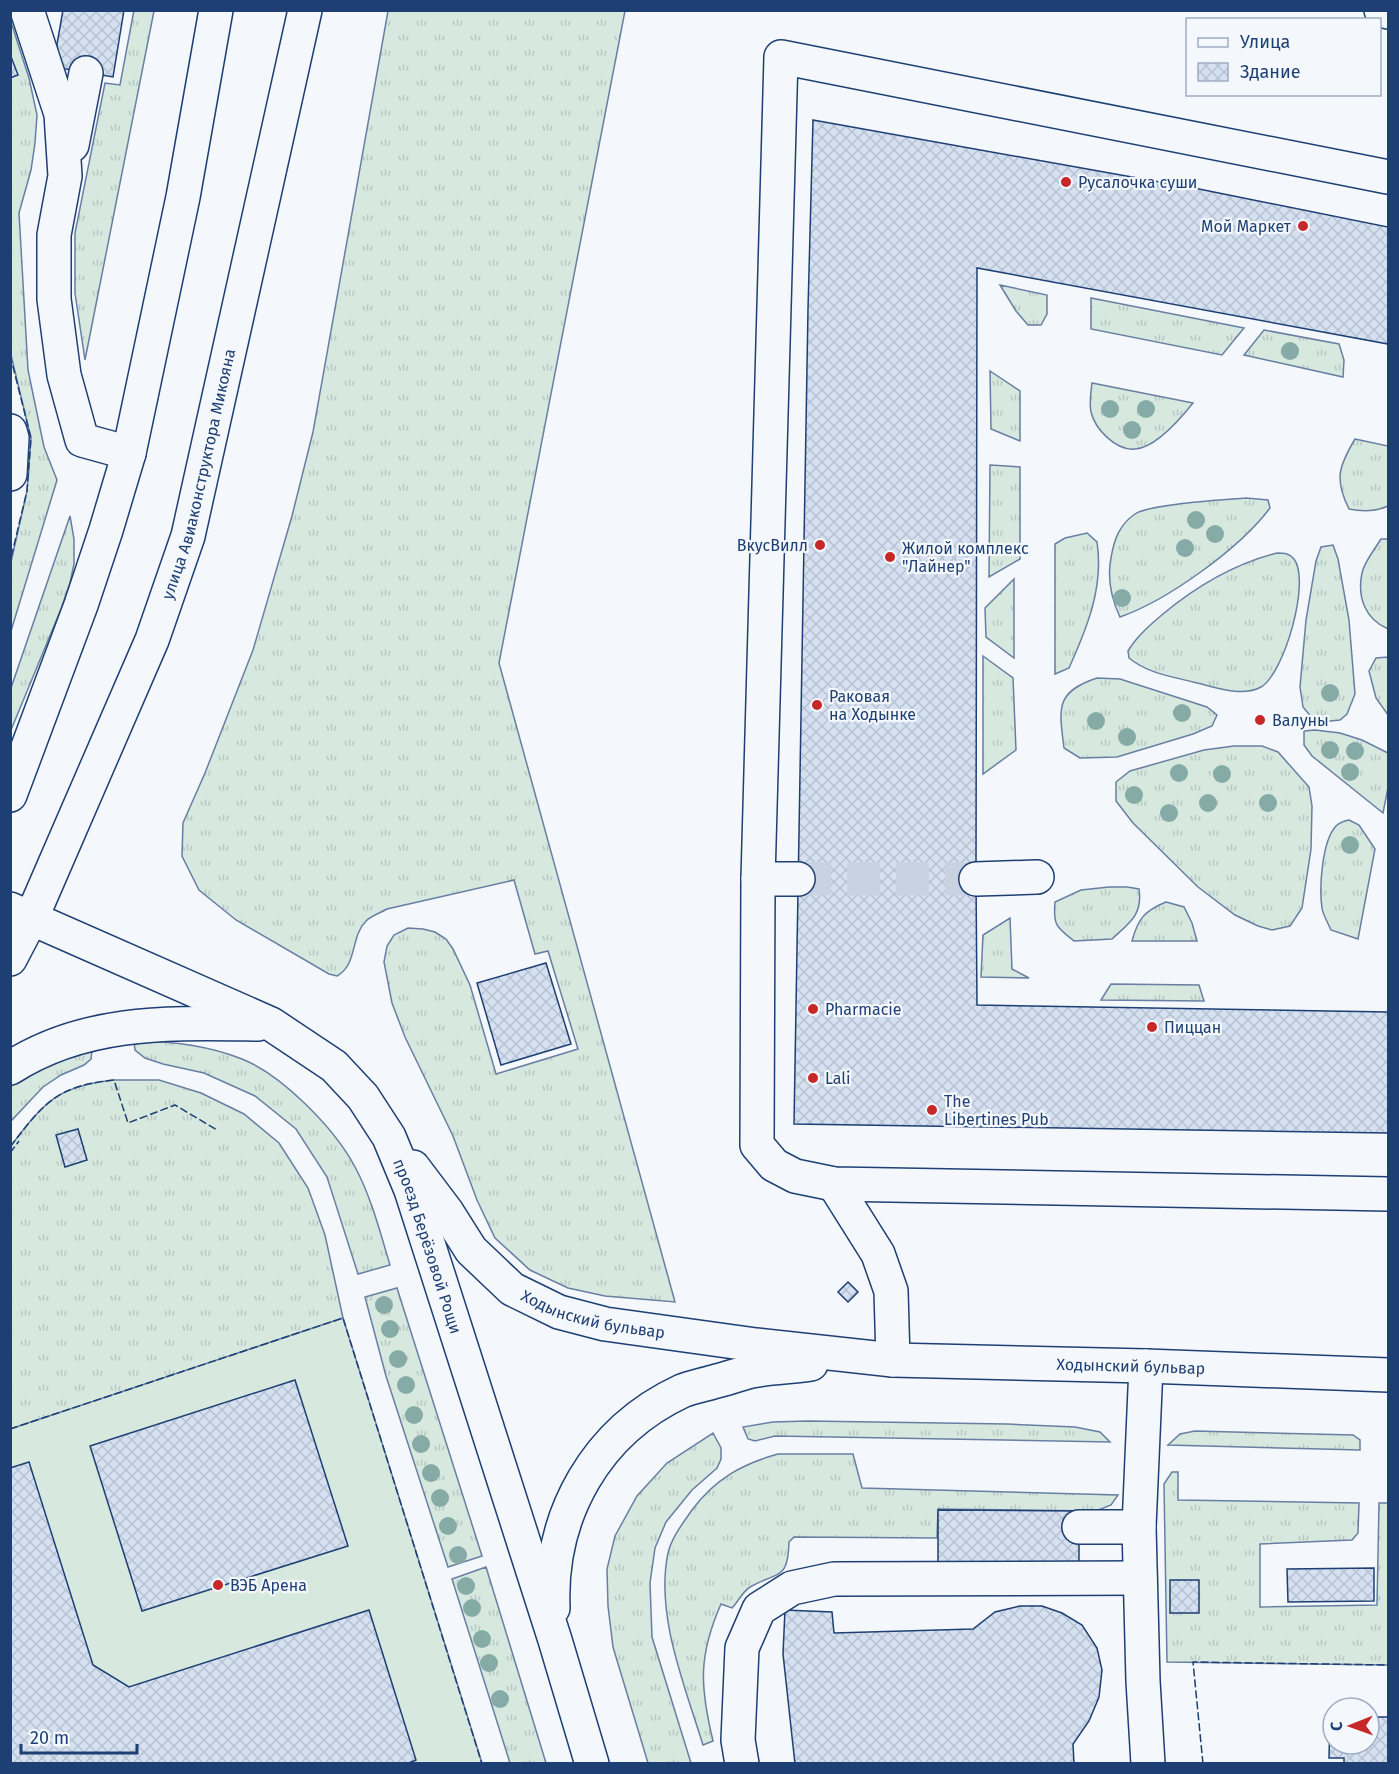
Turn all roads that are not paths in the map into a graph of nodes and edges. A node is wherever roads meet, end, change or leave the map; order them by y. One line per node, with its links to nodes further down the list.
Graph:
1 (27, 10): 7 (street)
2 (216, 10): 10 (street)
3 (305, 10): 17 (street, улица Авиаконструктора Микояна)
4 (1381, 10): 5 (street)
5 (1389, 12)
6 (86, 73): 7 (street)
7 (66, 176): 10 (street)
8 (1389, 177): 14 (street)
9 (10, 431): 11 (street)
10 (129, 453): 12 (street)
11 (10, 474)
12 (10, 795)
13 (1036, 878): 16 (street)
14 (758, 879): 15 (street); 22 (street)
15 (798, 879)
16 (976, 879)
17 (21, 914): 18 (street, улица Авиаконструктора Микояна); 19 (street, проезд Берёзовой Рощи)
18 (10, 959)
19 (271, 1024): 20 (street); 21 (street, проезд Берёзовой Рощи)
20 (10, 1068)
21 (389, 1137): 24 (street, Ходынский бульвар); 30 (street, проезд Берёзовой Рощи)
22 (834, 1184): 23 (street); 24 (street)
23 (1389, 1194)
24 (883, 1359): 25 (street, Ходынский бульвар); 30 (street, Ходынский бульвар)
25 (1146, 1366): 26 (street, Ходынский бульвар); 28 (street)
26 (1389, 1375)
27 (1079, 1527): 28 (street)
28 (1139, 1527): 29 (street)
29 (1140, 1578): 32 (street); 33 (street)
30 (555, 1640): 31 (street, проезд Берёзовой Рощи)
31 (592, 1764)
32 (742, 1764)
33 (1148, 1764)

